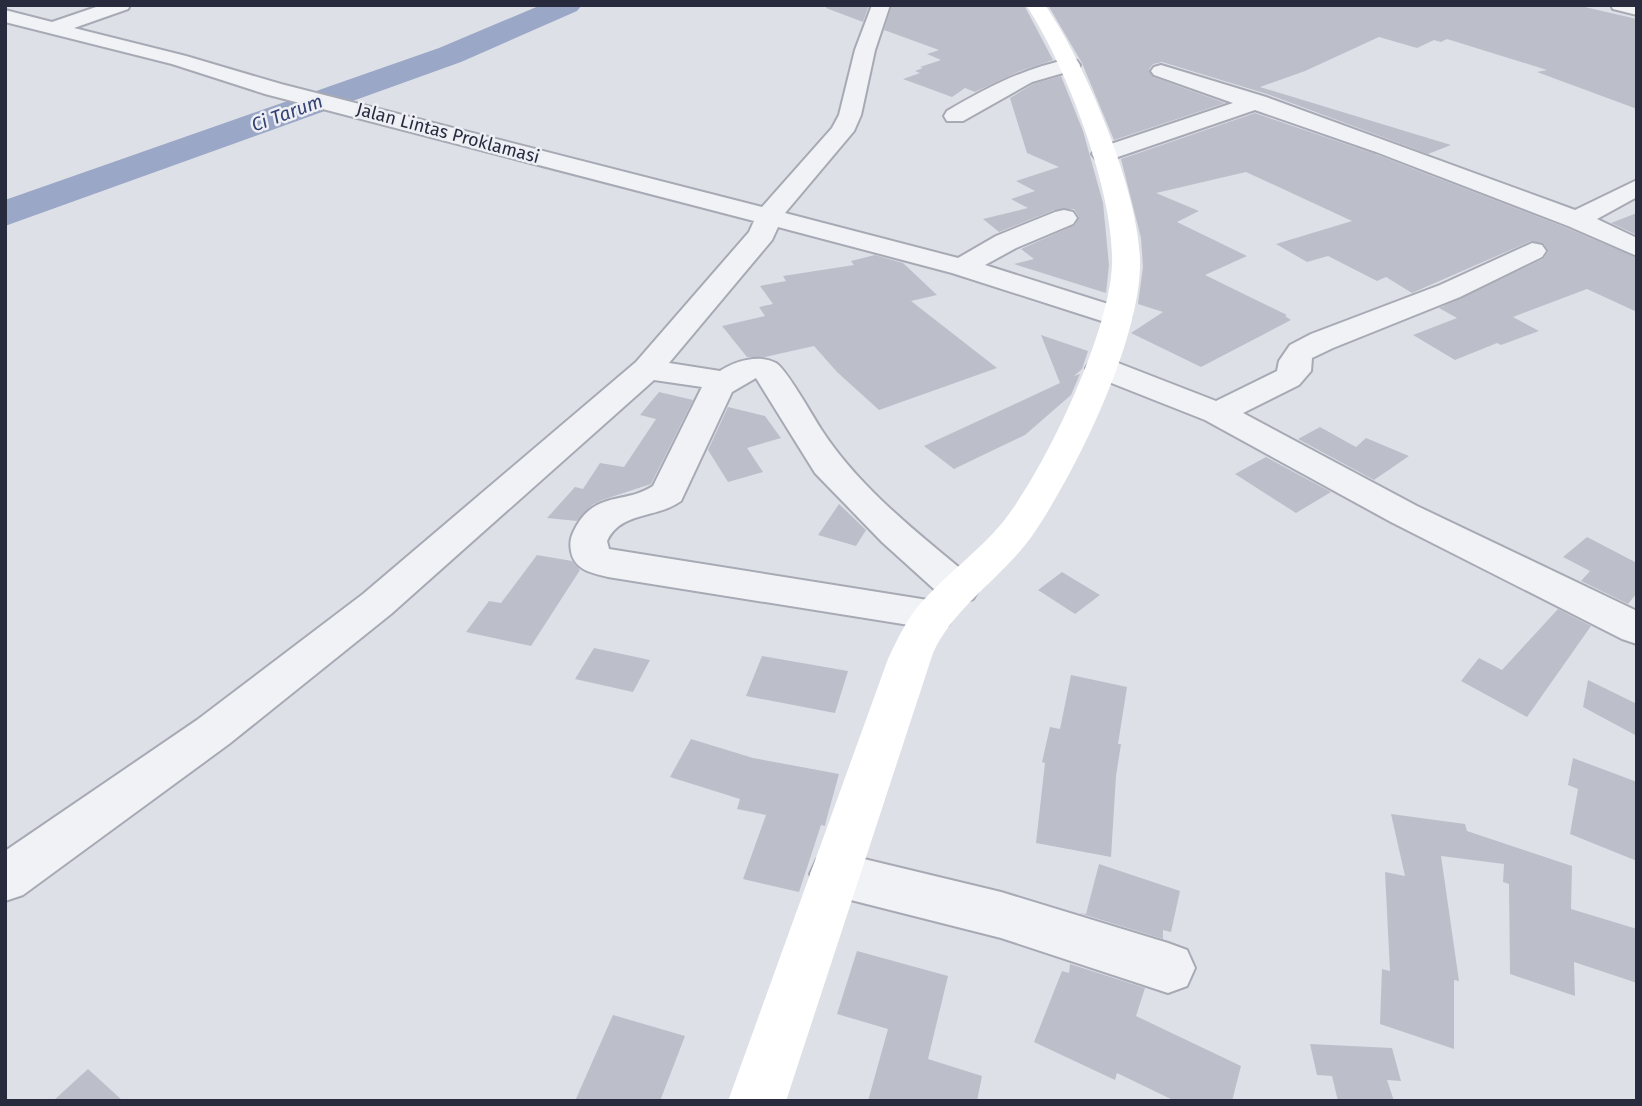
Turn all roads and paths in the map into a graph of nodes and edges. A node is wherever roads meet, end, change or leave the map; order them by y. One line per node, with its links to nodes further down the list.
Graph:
1 (121, 5): 7 (street)
2 (881, 5): 14 (street)
3 (1035, 5): 8 (street)
4 (1620, 5): 5 (street)
5 (1637, 9)
6 (5, 16): 7 (street, Jalan Lintas Proklamasi)
7 (54, 28): 14 (street, Jalan Lintas Proklamasi)
8 (1070, 65): 11 (street); 12 (street)
9 (1161, 71): 10 (street)
10 (1258, 102): 12 (street); 16 (street)
11 (955, 116)
12 (1104, 154): 20 (street)
13 (1637, 187): 16 (street)
14 (769, 216): 19 (street, Jalan Lintas Proklamasi); 22 (street)
15 (1064, 218): 19 (street)
16 (1577, 220): 17 (street)
17 (1637, 248)
18 (1532, 251): 24 (street)
19 (962, 267): 20 (street, Jalan Lintas Proklamasi)
20 (1116, 316): 21 (street)
21 (1101, 368): 24 (street); 25 (street)
22 (648, 369): 23 (street); 28 (street)
23 (724, 381): 25 (street); 25 (street)
24 (1217, 413): 26 (street)
25 (947, 602): 27 (street)
26 (1637, 629)
27 (835, 874): 29 (street); 30 (street)
28 (5, 879)
29 (1168, 968)
30 (757, 1101)

